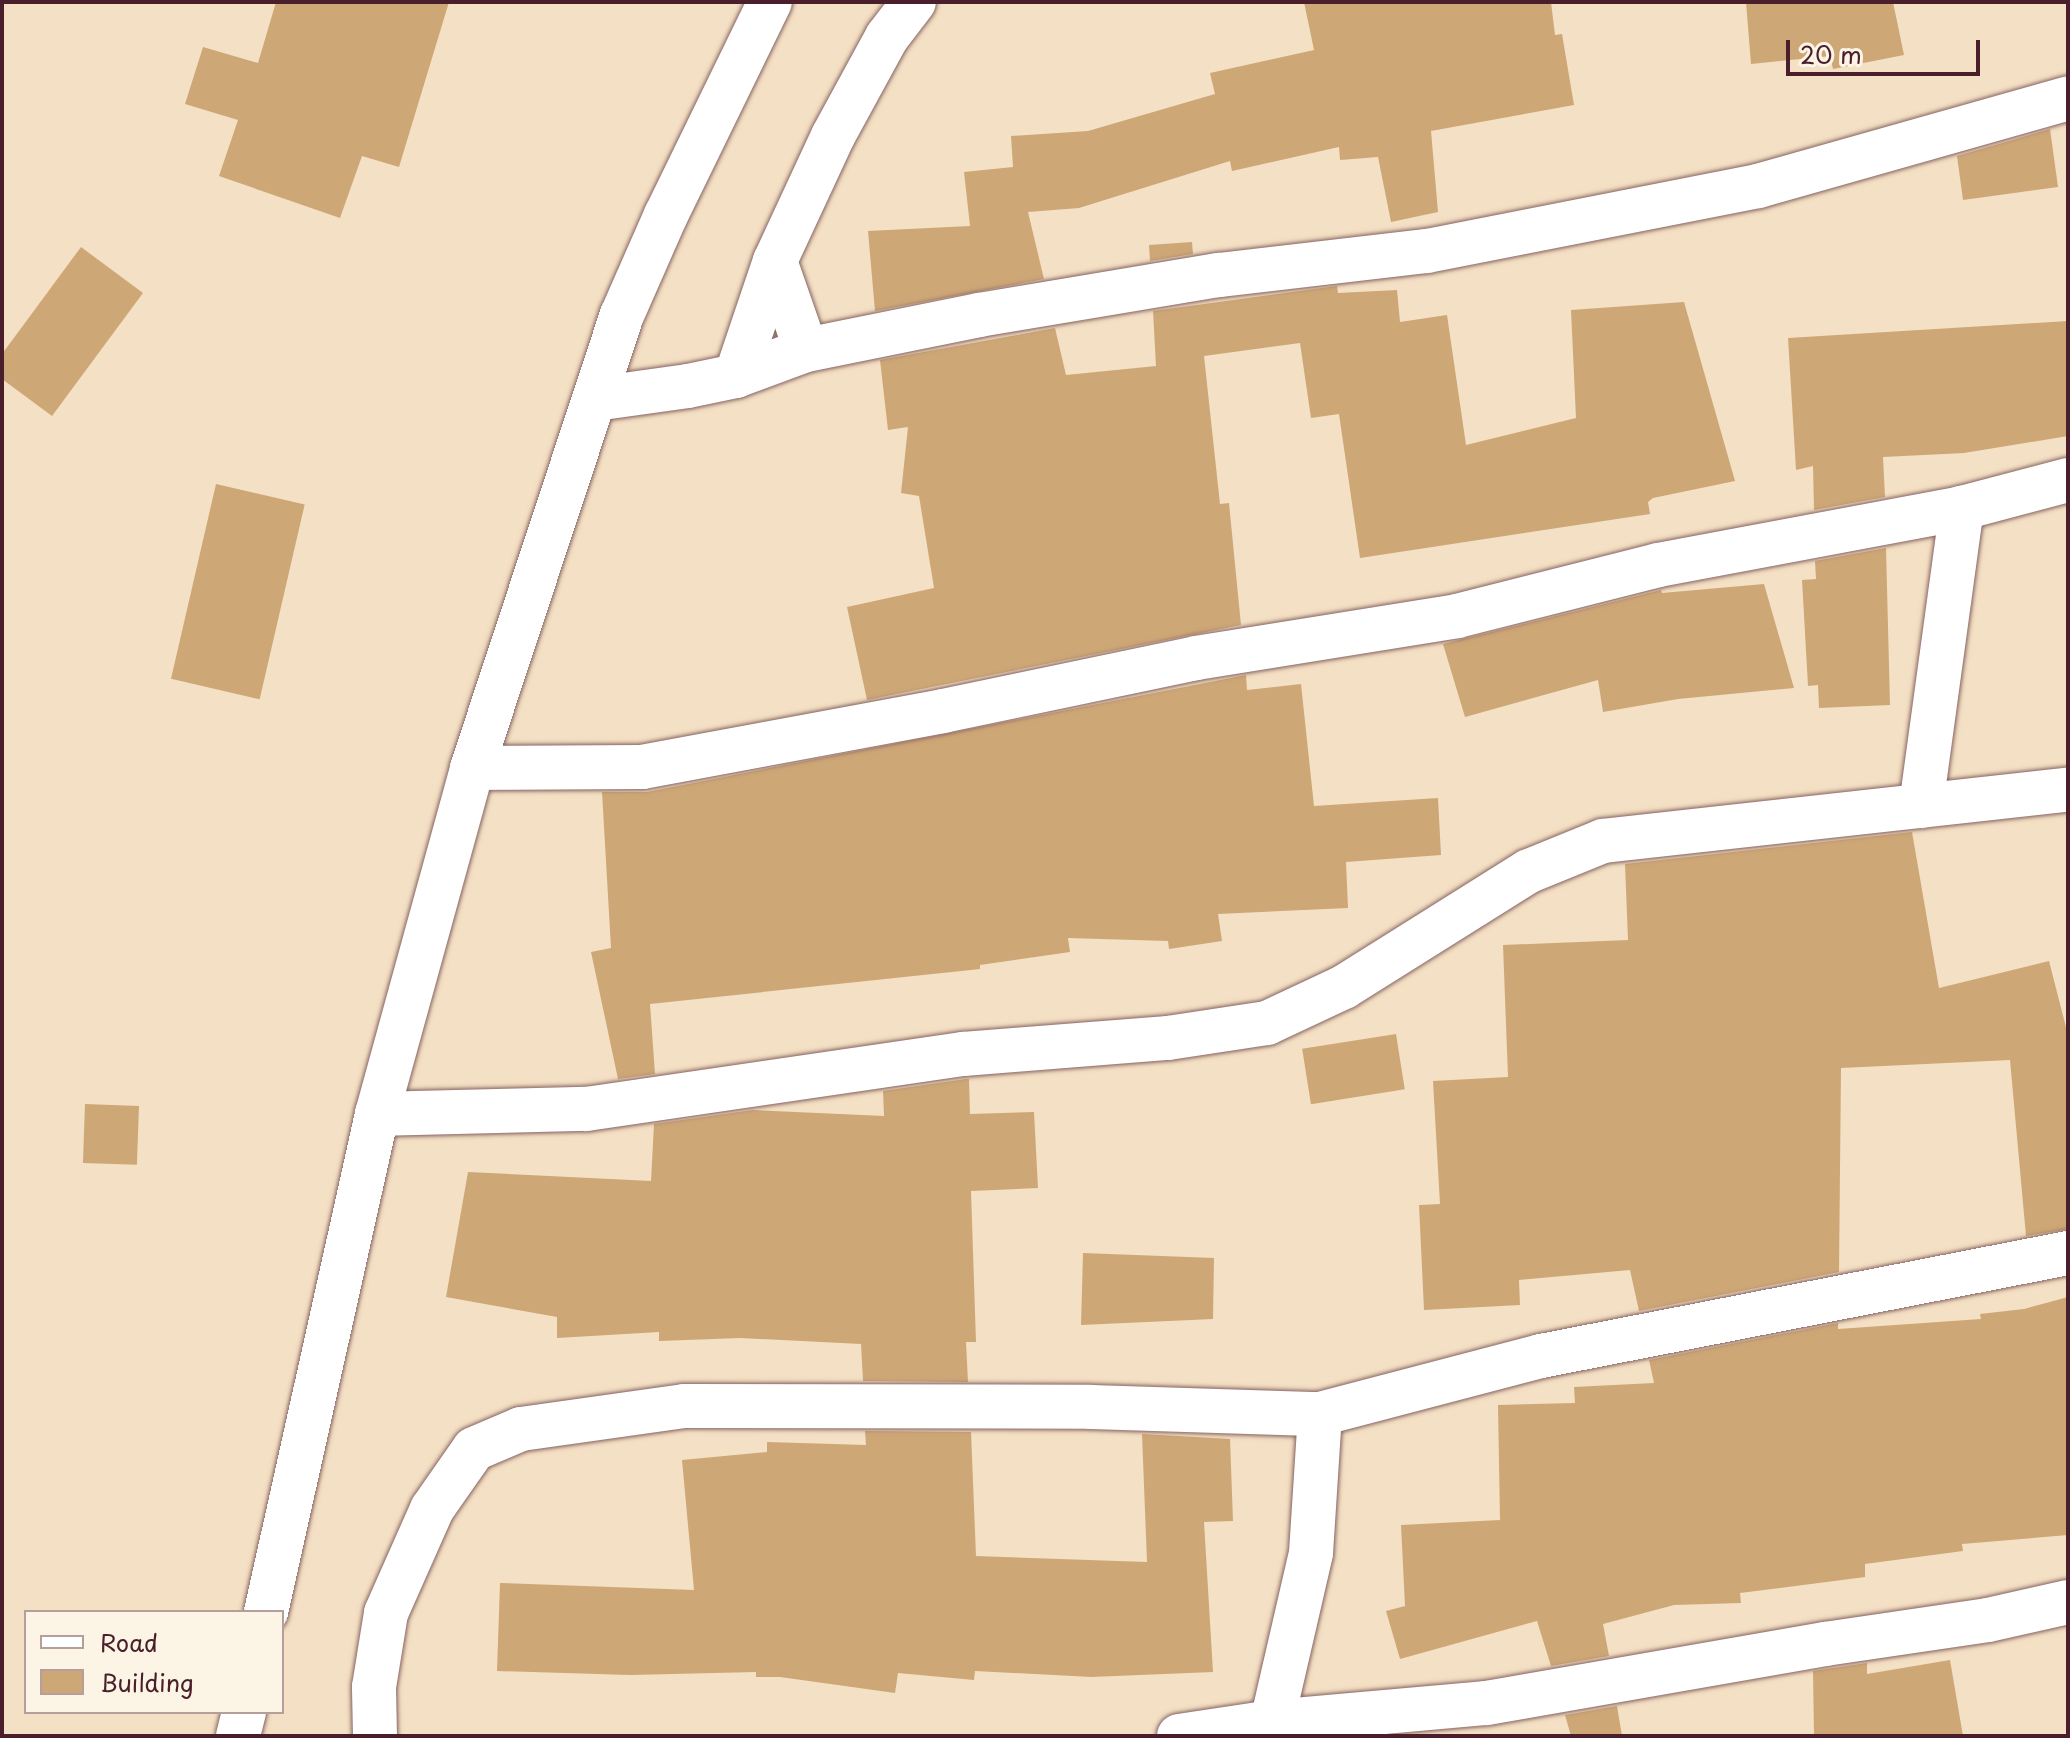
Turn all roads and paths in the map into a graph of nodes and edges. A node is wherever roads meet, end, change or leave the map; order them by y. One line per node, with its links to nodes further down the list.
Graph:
1 (770, 2): 7 (street)
2 (914, 2): 4 (street)
3 (2068, 98): 5 (street)
4 (775, 261): 5 (street); 6 (street)
5 (806, 350): 6 (street)
6 (736, 376): 7 (street)
7 (595, 399): 10 (street)
8 (2068, 480): 9 (street)
9 (1962, 508): 10 (street); 12 (street)
10 (472, 768): 13 (street)
11 (2068, 790): 12 (street)
12 (1921, 806): 13 (street)
13 (377, 1114): 17 (street)
14 (2068, 1253): 15 (street)
15 (1320, 1414): 19 (street); 21 (street)
16 (2068, 1602): 19 (street)
17 (266, 1610)
18 (244, 1714): 20 (street)
19 (1272, 1722): 22 (street)
20 (238, 1736)
21 (375, 1736)
22 (1179, 1736)

